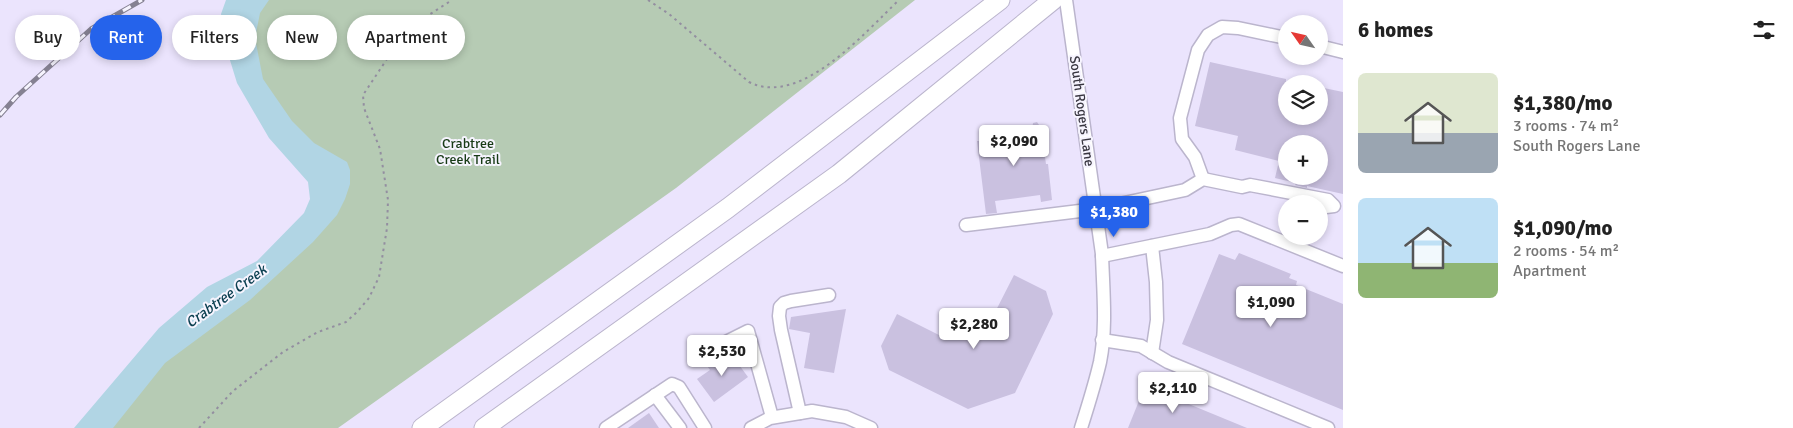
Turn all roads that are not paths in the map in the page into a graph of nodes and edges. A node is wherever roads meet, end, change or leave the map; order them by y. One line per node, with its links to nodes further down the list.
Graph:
1 (1000, 0): 20 (highway)
2 (1056, 1): 10 (street, South Rogers Lane); 25 (highway)
3 (1278, 36): 6 (street)
4 (1328, 48): 5 (street)
5 (1343, 52)
6 (1203, 180): 7 (street); 10 (street)
7 (1242, 187): 8 (street); 9 (street)
8 (1278, 198)
9 (1338, 207)
10 (1096, 209): 11 (street); 13 (street, South Rogers Lane)
11 (966, 225)
12 (1152, 246): 13 (street); 14 (street); 17 (street)
13 (1102, 256): 16 (street, South Rogers Lane)
14 (1343, 266)
15 (829, 295): 21 (street)
16 (1102, 340): 17 (street); 31 (street, South Rogers Lane)
17 (1152, 352): 32 (street)
18 (704, 353): 22 (street)
19 (655, 395): 26 (street); 27 (street); 28 (street)
20 (452, 406): 23 (highway); 24 (highway)
21 (800, 413): 22 (street); 30 (street)
22 (772, 417): 29 (street)
23 (417, 428)
24 (422, 428)
25 (484, 428)
26 (606, 428)
27 (680, 428)
28 (705, 428)
29 (751, 428)
30 (871, 428)
31 (1081, 428)
32 (1328, 428)

